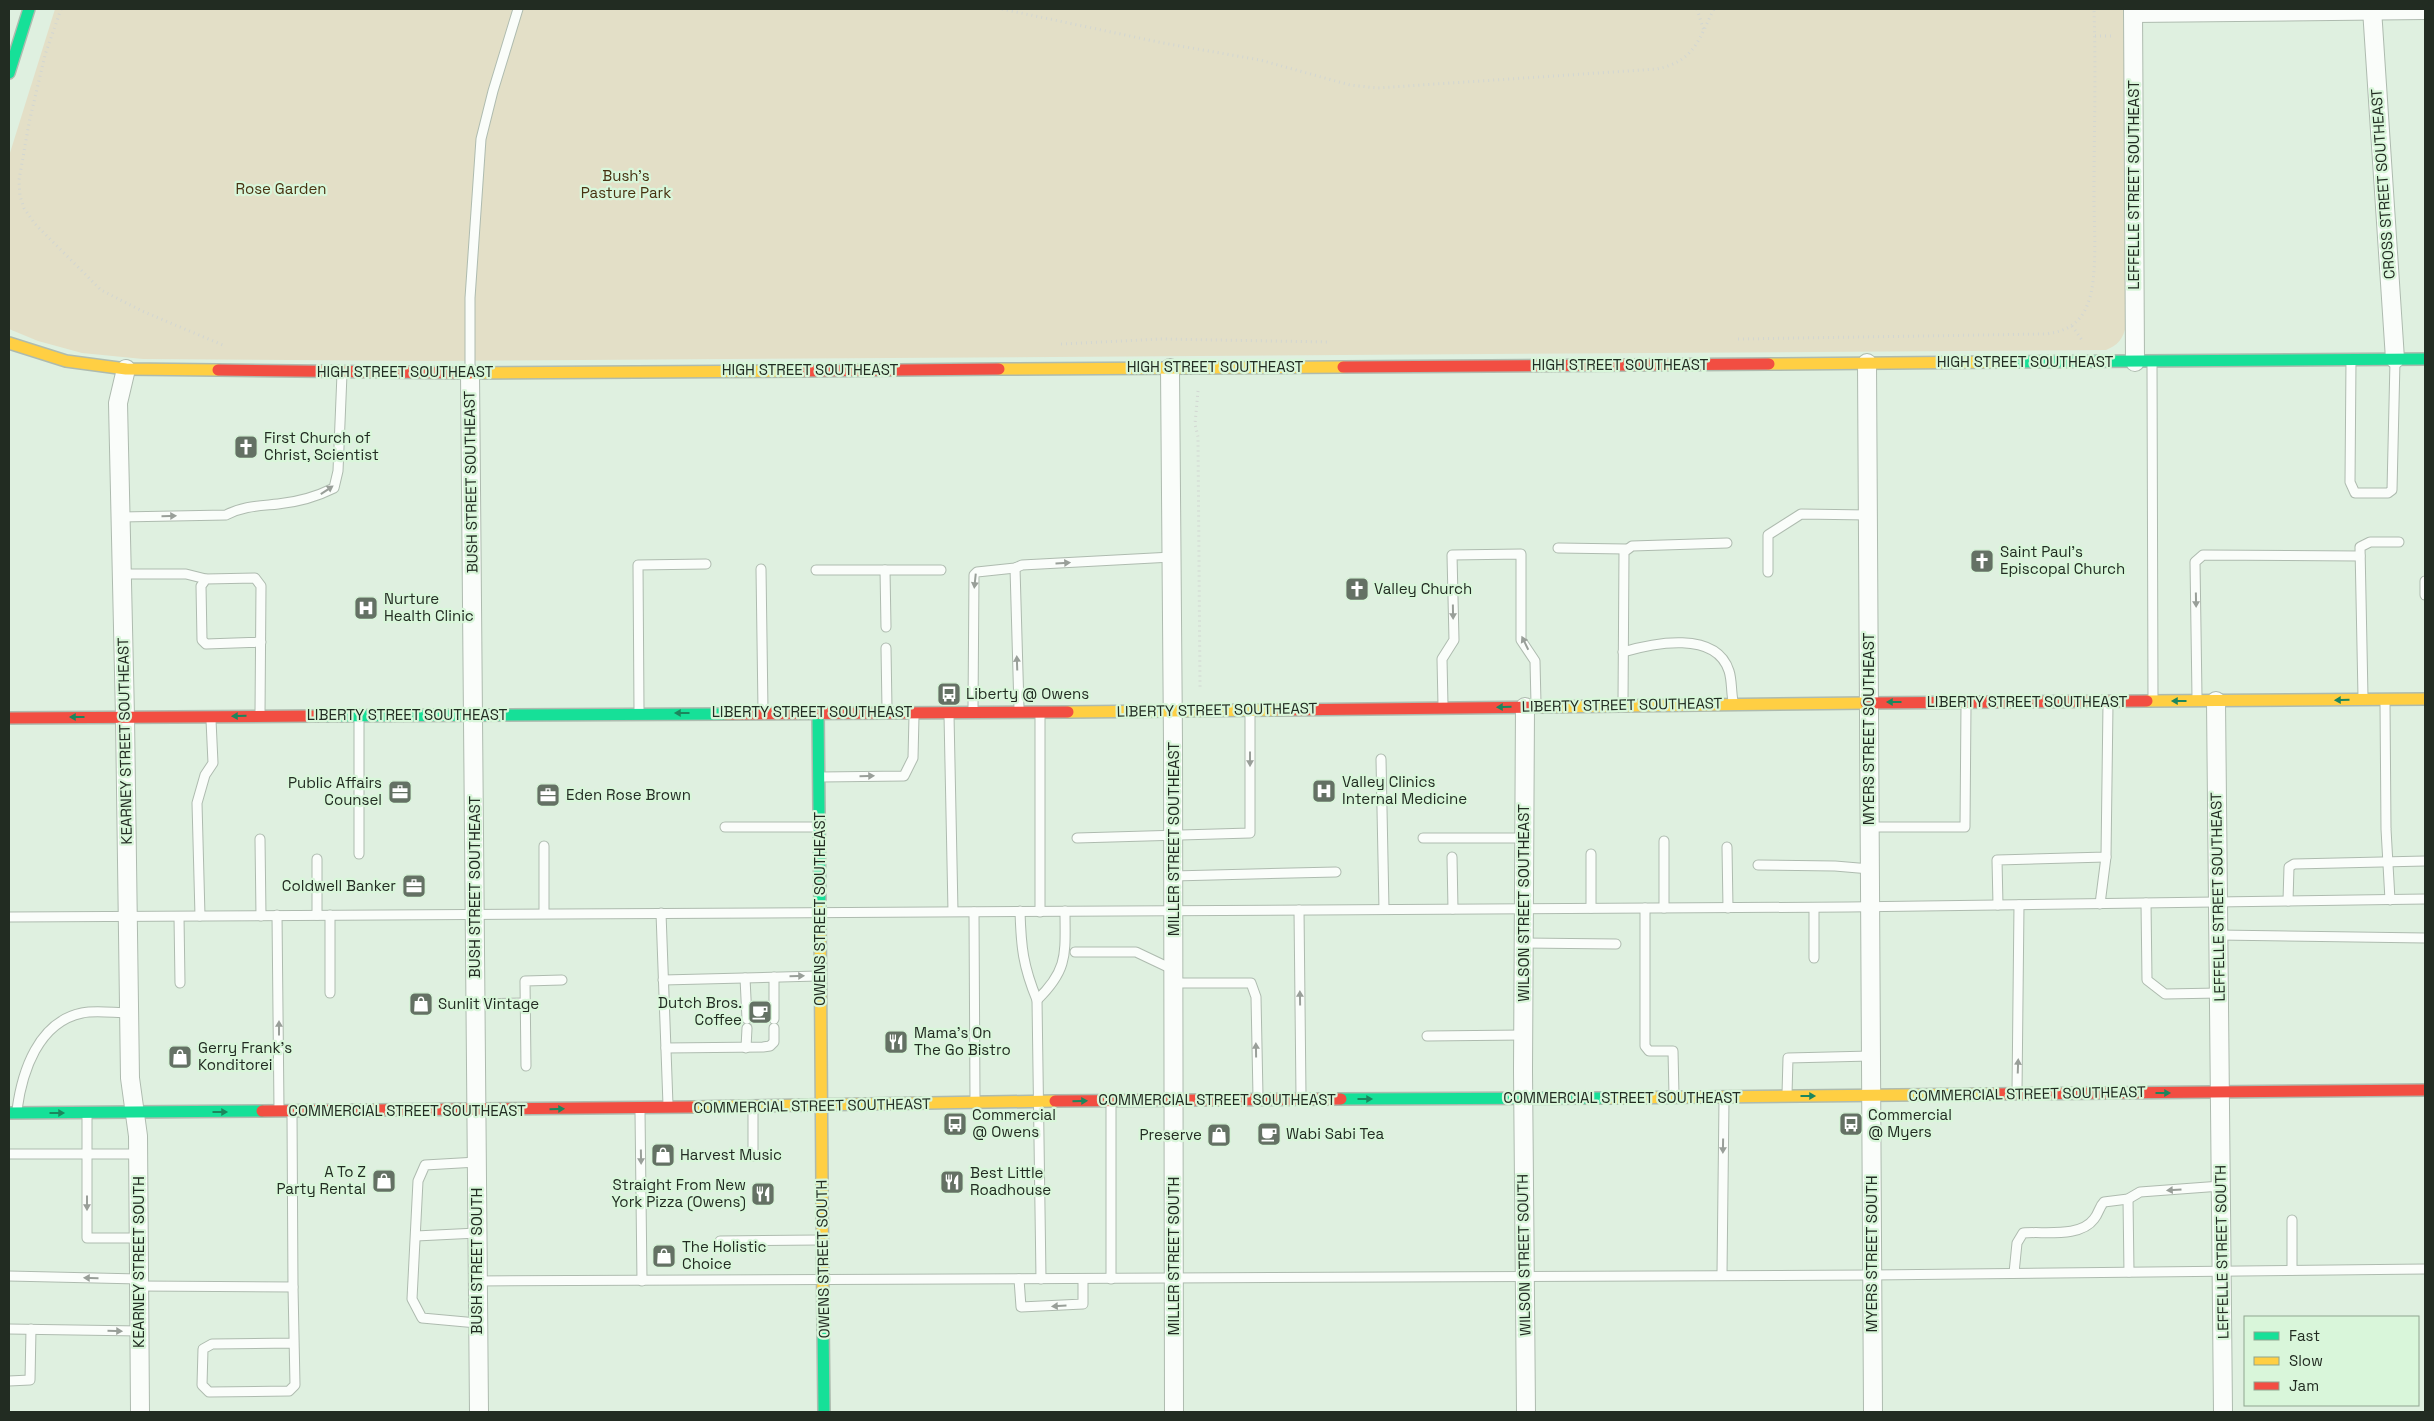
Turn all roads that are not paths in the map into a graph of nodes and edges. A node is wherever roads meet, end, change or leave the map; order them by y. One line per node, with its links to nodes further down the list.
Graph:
1 (29, 9): 6 (main road)
2 (518, 9): 16 (lane, BUSH STREET SOUTHEAST)
3 (2372, 10): 4 (street); 5 (street); 8 (street, CROSS STREET SOUTHEAST)
4 (2425, 10)
5 (2133, 11): 11 (street, LEFFELLE STREET SOUTHEAST)
6 (9, 73)
7 (9, 343): 14 (main road, HIGH STREET SOUTHEAST)
8 (2395, 359): 9 (main road, HIGH STREET SOUTHEAST); 10 (main road, HIGH STREET SOUTHEAST); 10 (lane)
9 (2425, 359)
10 (2351, 360): 11 (main road, HIGH STREET SOUTHEAST)
11 (2143, 362): 12 (main road, HIGH STREET SOUTHEAST); 44 (lane)
12 (1867, 363): 13 (main road, HIGH STREET SOUTHEAST); 17 (street, MYERS STREET SOUTHEAST)
13 (1170, 368): 16 (main road, HIGH STREET SOUTHEAST); 24 (street, MILLER STREET SOUTHEAST)
14 (126, 369): 15 (main road, HIGH STREET SOUTHEAST); 18 (street, KEARNEY STREET SOUTHEAST)
15 (342, 371): 16 (main road, HIGH STREET SOUTHEAST); 18 (lane, one-way to 15)
16 (470, 373): 64 (street, BUSH STREET SOUTHEAST)
17 (1868, 515): 31 (lane); 47 (street, MYERS STREET SOUTHEAST)
18 (121, 517): 32 (street, KEARNEY STREET SOUTHEAST)
19 (2399, 542): 23 (lane)
20 (1727, 543): 22 (lane)
21 (1558, 548): 22 (lane)
22 (1626, 549): 39 (lane)
23 (2360, 556): 41 (lane); 45 (lane, one-way to 45)
24 (1172, 557): 27 (lane, one-way to 24); 57 (street, MILLER STREET SOUTHEAST)
25 (706, 564): 62 (lane)
26 (761, 568): 63 (lane)
27 (1015, 568): 54 (lane, one-way to 54); 55 (lane, one-way to 27)
28 (816, 570): 29 (lane)
29 (885, 570): 30 (lane); 36 (lane)
30 (942, 570)
31 (1768, 572)
32 (122, 574): 33 (lane); 68 (street, KEARNEY STREET SOUTHEAST)
33 (206, 579): 37 (lane); 37 (lane)
34 (2425, 582): 35 (lane)
35 (2425, 595)
36 (886, 627)
37 (261, 642): 67 (lane)
38 (886, 648): 59 (lane)
39 (1623, 652): 49 (lane); 50 (lane)
40 (2425, 699): 42 (main road, LIBERTY STREET SOUTHEAST)
41 (2363, 700): 42 (main road, LIBERTY STREET SOUTHEAST); 46 (main road, LIBERTY STREET SOUTHEAST, one-way to 46)
42 (2385, 700): 88 (lane)
43 (2108, 701): 44 (main road, LIBERTY STREET SOUTHEAST); 48 (main road, LIBERTY STREET SOUTHEAST); 86 (lane)
44 (2153, 701): 45 (main road, LIBERTY STREET SOUTHEAST, one-way to 44)
45 (2197, 701): 46 (main road, LIBERTY STREET SOUTHEAST)
46 (2216, 701): 97 (street, LEFFELLE STREET SOUTHEAST)
47 (1869, 702): 48 (main road, LIBERTY STREET SOUTHEAST, one-way to 47); 49 (main road, LIBERTY STREET SOUTHEAST); 74 (street, MYERS STREET SOUTHEAST)
48 (1966, 702): 74 (lane)
49 (1733, 704): 50 (main road, LIBERTY STREET SOUTHEAST)
50 (1623, 705): 51 (main road, LIBERTY STREET SOUTHEAST)
51 (1531, 706): 52 (main road, LIBERTY STREET SOUTHEAST, one-way to 52); 52 (lane, one-way to 52); 78 (street, WILSON STREET SOUTHEAST)
52 (1443, 708): 53 (main road, LIBERTY STREET SOUTHEAST)
53 (1250, 710): 57 (main road, LIBERTY STREET SOUTHEAST); 75 (lane, one-way to 75)
54 (972, 711): 55 (main road, LIBERTY STREET SOUTHEAST); 61 (main road, LIBERTY STREET SOUTHEAST)
55 (1019, 711): 56 (main road, LIBERTY STREET SOUTHEAST)
56 (1040, 711): 57 (main road, LIBERTY STREET SOUTHEAST); 117 (lane)
57 (1173, 711): 75 (street, MILLER STREET SOUTHEAST)
58 (818, 712): 59 (main road, LIBERTY STREET SOUTHEAST); 63 (main road, LIBERTY STREET SOUTHEAST); 71 (main road, OWENS STREET SOUTHEAST)
59 (887, 712): 60 (main road, LIBERTY STREET SOUTHEAST)
60 (914, 712): 61 (main road, LIBERTY STREET SOUTHEAST); 71 (lane, one-way to 60)
61 (949, 712): 112 (lane)
62 (639, 713): 63 (main road, LIBERTY STREET SOUTHEAST, one-way to 62); 64 (main road, LIBERTY STREET SOUTHEAST)
63 (763, 713)
64 (473, 714): 65 (main road, LIBERTY STREET SOUTHEAST); 121 (street, BUSH STREET SOUTHEAST)
65 (359, 715): 67 (main road, LIBERTY STREET SOUTHEAST); 83 (lane)
66 (211, 716): 67 (main road, LIBERTY STREET SOUTHEAST, one-way to 66); 68 (main road, LIBERTY STREET SOUTHEAST); 125 (lane)
67 (260, 716)
68 (126, 717): 69 (main road, LIBERTY STREET SOUTHEAST, one-way to 69); 128 (street, KEARNEY STREET SOUTHEAST)
69 (9, 718)
70 (1381, 759): 109 (lane)
71 (818, 777): 72 (main road, OWENS STREET SOUTHEAST)
72 (819, 826): 73 (lane); 115 (main road, OWENS STREET SOUTHEAST)
73 (725, 827)
74 (1870, 827): 91 (street, MYERS STREET SOUTHEAST)
75 (1173, 836): 76 (lane); 93 (street, MILLER STREET SOUTHEAST)
76 (1077, 838)
77 (1423, 838): 78 (lane)
78 (1524, 838): 103 (street, WILSON STREET SOUTHEAST)
79 (260, 839): 126 (lane)
80 (1664, 841): 106 (lane)
81 (544, 846): 119 (lane)
82 (1727, 847): 107 (lane)
83 (359, 854)
84 (1591, 854): 104 (lane)
85 (1452, 857): 110 (lane)
86 (2106, 857): 99 (lane); 100 (lane)
87 (317, 859): 123 (lane)
88 (2388, 861): 89 (lane); 95 (lane); 96 (lane)
89 (2425, 861)
90 (1758, 865): 91 (lane)
91 (1870, 869): 102 (street, MYERS STREET SOUTHEAST)
92 (1336, 872): 93 (lane)
93 (1173, 876): 114 (street, MILLER STREET SOUTHEAST)
94 (2425, 899): 95 (lane)
95 (2390, 900): 96 (lane)
96 (2288, 901): 97 (lane)
97 (2218, 902): 98 (lane); 130 (street, LEFFELLE STREET SOUTHEAST)
98 (2146, 903): 99 (lane); 144 (lane)
99 (2100, 904): 101 (lane)
100 (1998, 905): 101 (lane); 102 (lane)
101 (2019, 905): 157 (lane, one-way to 101)
102 (1870, 907): 108 (lane); 153 (street, MYERS STREET SOUTHEAST)
103 (1524, 908): 104 (lane); 110 (lane); 132 (street, WILSON STREET SOUTHEAST)
104 (1591, 908): 105 (lane)
105 (1645, 908): 106 (lane); 159 (lane)
106 (1664, 908): 107 (lane)
107 (1728, 908): 108 (lane)
108 (1814, 908): 135 (lane)
109 (1384, 909): 110 (lane); 111 (lane)
110 (1453, 909)
111 (1299, 910): 114 (lane); 164 (lane, one-way to 111)
112 (953, 911): 115 (lane); 116 (lane)
113 (1020, 911): 116 (lane); 117 (lane); 145 (lane)
114 (1174, 911): 118 (lane); 137 (street, MILLER STREET SOUTHEAST)
115 (820, 912): 120 (lane); 136 (main road, OWENS STREET SOUTHEAST)
116 (974, 912): 168 (lane)
117 (1040, 912): 118 (lane)
118 (1065, 912): 145 (lane)
119 (544, 913): 120 (lane); 121 (lane)
120 (661, 913): 141 (lane)
121 (475, 914): 124 (lane); 147 (street, BUSH STREET SOUTHEAST)
122 (277, 915): 123 (lane); 126 (lane); 174 (lane, one-way to 122)
123 (317, 915): 124 (lane)
124 (330, 915): 143 (lane)
125 (200, 916): 126 (lane); 129 (lane)
126 (261, 916)
127 (9, 917): 128 (lane)
128 (128, 917): 129 (lane); 148 (street, KEARNEY STREET SOUTHEAST)
129 (179, 917): 142 (lane)
130 (2218, 936): 131 (lane); 144 (street, LEFFELLE STREET SOUTHEAST)
131 (2425, 938)
132 (1523, 943): 133 (lane); 149 (street, WILSON STREET SOUTHEAST)
133 (1616, 944)
134 (1075, 952): 137 (lane)
135 (1814, 958)
136 (820, 976): 138 (lane, one-way to 136); 169 (main road, OWENS STREET SOUTHEAST)
137 (1174, 976): 162 (street, MILLER STREET SOUTHEAST); 163 (lane, one-way to 137)
138 (774, 977): 139 (lane); 152 (lane)
139 (745, 978): 141 (lane); 152 (lane)
140 (562, 980): 146 (lane)
141 (663, 980): 151 (lane)
142 (180, 983)
143 (330, 993)
144 (2219, 994): 156 (street, LEFFELLE STREET SOUTHEAST)
145 (1037, 1000): 167 (lane)
146 (525, 1003): 147 (lane); 154 (lane)
147 (476, 1004): 173 (street, BUSH STREET SOUTHEAST)
148 (129, 1013): 176 (lane); 178 (street, KEARNEY STREET SOUTHEAST)
149 (1523, 1035): 150 (lane); 165 (street, WILSON STREET SOUTHEAST)
150 (1426, 1036)
151 (666, 1048): 152 (lane); 172 (lane)
152 (746, 1048)
153 (1871, 1056): 158 (street, MYERS STREET SOUTHEAST); 161 (lane)
154 (526, 1066)
155 (2425, 1090): 156 (main road, COMMERCIAL STREET SOUTHEAST)
156 (2220, 1093): 157 (main road, COMMERCIAL STREET SOUTHEAST, one-way to 156); 184 (street, LEFFELLE STREET SOUTH)
157 (2017, 1094): 158 (main road, COMMERCIAL STREET SOUTHEAST)
158 (1872, 1096): 161 (main road, COMMERCIAL STREET SOUTHEAST, one-way to 158); 198 (street, MYERS STREET SOUTH)
159 (1674, 1097): 160 (main road, COMMERCIAL STREET SOUTHEAST); 165 (main road, COMMERCIAL STREET SOUTHEAST)
160 (1724, 1097): 161 (main road, COMMERCIAL STREET SOUTHEAST); 197 (lane, one-way to 197)
161 (1787, 1097)
162 (1174, 1099): 163 (main road, COMMERCIAL STREET SOUTHEAST); 166 (main road, COMMERCIAL STREET SOUTHEAST); 202 (street, MILLER STREET SOUTH)
163 (1258, 1099): 164 (main road, COMMERCIAL STREET SOUTHEAST)
164 (1300, 1099): 165 (main road, COMMERCIAL STREET SOUTHEAST, one-way to 165)
165 (1523, 1099): 200 (street, WILSON STREET SOUTH)
166 (1111, 1100): 167 (main road, COMMERCIAL STREET SOUTHEAST, one-way to 166); 201 (lane)
167 (1037, 1102): 168 (main road, COMMERCIAL STREET SOUTHEAST); 204 (lane)
168 (975, 1103): 169 (main road, COMMERCIAL STREET SOUTHEAST)
169 (821, 1106): 170 (main road, COMMERCIAL STREET SOUTHEAST); 190 (main road, OWENS STREET SOUTH)
170 (753, 1107): 172 (main road, COMMERCIAL STREET SOUTHEAST); 182 (lane)
171 (640, 1108): 172 (main road, COMMERCIAL STREET SOUTHEAST); 173 (main road, COMMERCIAL STREET SOUTHEAST, one-way to 171); 208 (lane, one-way to 208)
172 (668, 1108)
173 (476, 1110): 175 (main road, COMMERCIAL STREET SOUTHEAST); 183 (street, BUSH STREET SOUTH)
174 (279, 1112): 175 (main road, COMMERCIAL STREET SOUTHEAST); 178 (main road, COMMERCIAL STREET SOUTHEAST, one-way to 174)
175 (292, 1112): 210 (lane)
176 (13, 1113): 177 (main road, COMMERCIAL STREET SOUTHEAST, one-way to 177)
177 (87, 1113): 178 (main road, COMMERCIAL STREET SOUTHEAST); 180 (lane)
178 (135, 1113): 181 (street, KEARNEY STREET SOUTH)
179 (9, 1154): 180 (lane)
180 (87, 1154): 181 (lane); 189 (lane, one-way to 189)
181 (138, 1154): 189 (street, KEARNEY STREET SOUTH)
182 (754, 1156)
183 (477, 1162): 187 (street, BUSH STREET SOUTH); 188 (lane)
184 (2221, 1186): 185 (lane, one-way to 185); 194 (street, LEFFELLE STREET SOUTH)
185 (2128, 1199): 195 (lane); 196 (lane)
186 (2292, 1220): 193 (lane)
187 (477, 1233): 188 (lane); 207 (street, BUSH STREET SOUTH)
188 (416, 1236): 211 (lane)
189 (139, 1238): 209 (street, KEARNEY STREET SOUTH)
190 (822, 1240): 191 (lane); 206 (main road, OWENS STREET SOUTH)
191 (720, 1242)
192 (2425, 1269): 193 (lane)
193 (2292, 1270): 194 (lane)
194 (2222, 1271): 195 (lane); 223 (street, LEFFELLE STREET SOUTH)
195 (2129, 1272): 196 (lane)
196 (2014, 1273): 198 (lane)
197 (1722, 1274): 198 (lane); 200 (lane)
198 (1872, 1275): 222 (street, MYERS STREET SOUTH)
199 (9, 1276): 209 (lane, one-way to 199)
200 (1524, 1277): 202 (lane); 221 (street, WILSON STREET SOUTH)
201 (1111, 1278): 202 (lane); 205 (lane)
202 (1174, 1278): 220 (street, MILLER STREET SOUTH)
203 (1019, 1279): 204 (lane); 205 (lane, one-way to 203); 206 (lane)
204 (1041, 1279): 205 (lane)
205 (1083, 1279)
206 (823, 1280): 208 (lane); 219 (main road, OWENS STREET SOUTH)
207 (477, 1281): 208 (lane); 211 (street, BUSH STREET SOUTH)
208 (642, 1281)
209 (139, 1283): 210 (lane); 214 (street, KEARNEY STREET SOUTH)
210 (293, 1287): 215 (lane)
211 (478, 1323): 218 (street, BUSH STREET SOUTH)
212 (9, 1329): 213 (lane)
213 (31, 1330): 214 (lane, one-way to 214); 216 (lane)
214 (140, 1331): 217 (street, KEARNEY STREET SOUTH)
215 (294, 1343): 215 (lane)
216 (9, 1381)
217 (140, 1412)
218 (479, 1412)
219 (824, 1412)
220 (1174, 1412)
221 (1526, 1412)
222 (1873, 1412)
223 (2223, 1412)

